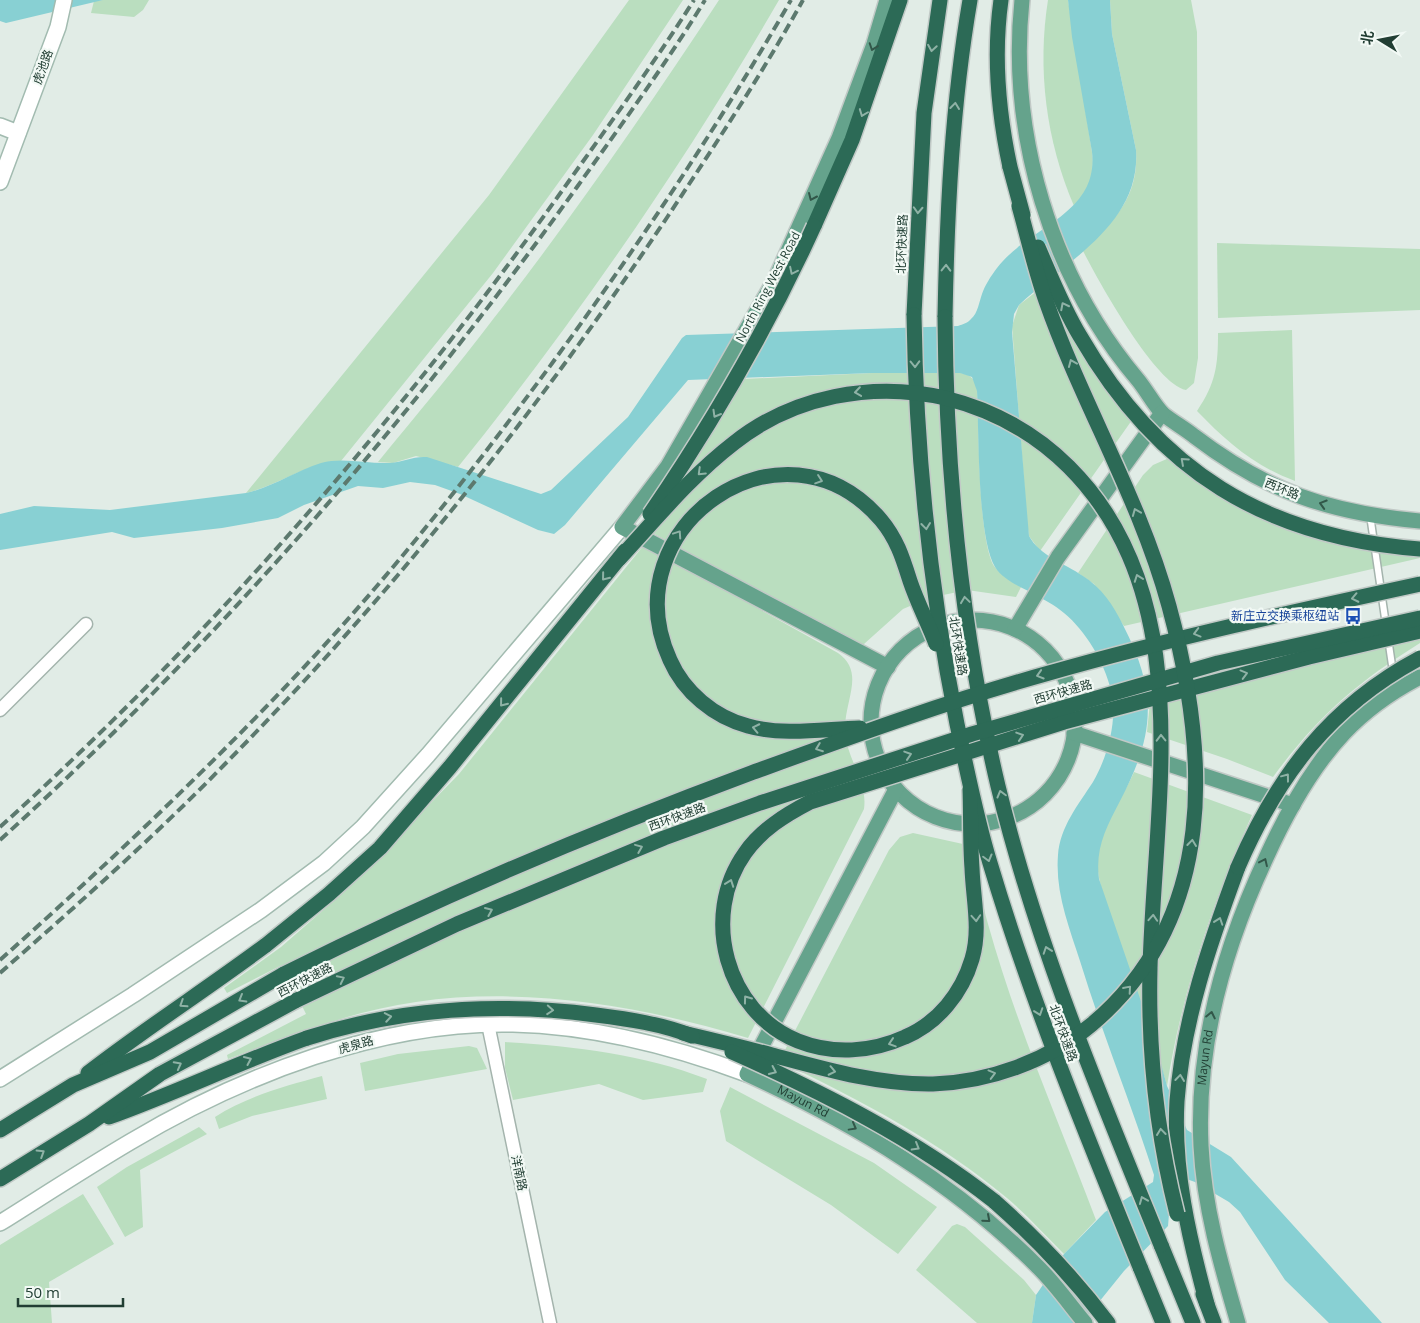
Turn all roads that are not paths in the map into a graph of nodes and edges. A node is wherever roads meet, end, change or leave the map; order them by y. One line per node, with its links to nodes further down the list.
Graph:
1 (64, 0): 9 (street, 虎池路)
2 (887, 0): 16 (main road, North Ring West Road, one-way to 16)
3 (900, 0): 18 (highway, one-way to 18, bridge)
4 (940, 0): 25 (highway, 北环快速路, one-way to 25, bridge)
5 (970, 0): 49 (highway, 北环快速路, one-way to 5, bridge)
6 (1001, 0): 12 (highway, bridge)
7 (1022, 0): 13 (main road)
8 (0, 126): 9 (street)
9 (18, 133): 10 (street, 虎池路)
10 (3, 154): 11 (street, 虎池路)
11 (0, 182)
12 (1019, 206): 17 (highway, one-way to 12, bridge); 36 (highway, one-way to 12, bridge)
13 (1162, 413): 14 (main road, 西环路, one-way to 13); 22 (main road)
14 (1370, 515): 15 (main road, 西环路); 28 (lane)
15 (1420, 521)
16 (622, 527): 26 (main road); 38 (street)
17 (1420, 549)
18 (619, 559): 39 (highway, one-way to 39, bridge); 43 (highway, one-way to 18, bridge)
19 (1420, 584): 30 (highway, 西环快速路, one-way to 30, bridge)
20 (1420, 618): 40 (highway, 西环快速路, one-way to 20, bridge)
21 (86, 624): 29 (street)
22 (1015, 629): 26 (main road); 31 (main road)
23 (1420, 631): 33 (highway, one-way to 23, bridge)
24 (1420, 658): 43 (highway, one-way to 24, bridge)
25 (945, 665): 30 (highway, one-way to 25, bridge); 33 (highway, 北环快速路, bridge)
26 (888, 667): 32 (main road)
27 (1420, 677): 28 (main road)
28 (1396, 691): 34 (main road)
29 (0, 710)
30 (874, 727): 39 (highway, 西环快速路, one-way to 39, bridge)
31 (1074, 733): 32 (main road); 34 (main road)
32 (896, 789): 37 (main road)
33 (970, 789): 48 (highway, 北环快速路, one-way to 48, bridge)
34 (1293, 805): 51 (main road, Mayun Rd, one-way to 34)
35 (488, 1024): 37 (street, 虎泉路); 44 (street, 虎泉路); 46 (street, 洋南路)
36 (683, 1033): 40 (highway, one-way to 36, bridge); 45 (highway, one-way to 45, bridge)
37 (747, 1074): 47 (main road, Mayun Rd, one-way to 47)
38 (0, 1079)
39 (73, 1085): 41 (highway, 西环快速路)
40 (89, 1124): 42 (highway, 西环快速路, one-way to 40)
41 (0, 1130)
42 (0, 1179)
43 (1181, 1214): 50 (highway)
44 (0, 1223)
45 (1104, 1318)
46 (550, 1323)
47 (1085, 1323)
48 (1163, 1323)
49 (1193, 1323)
50 (1214, 1323)
51 (1238, 1323)

